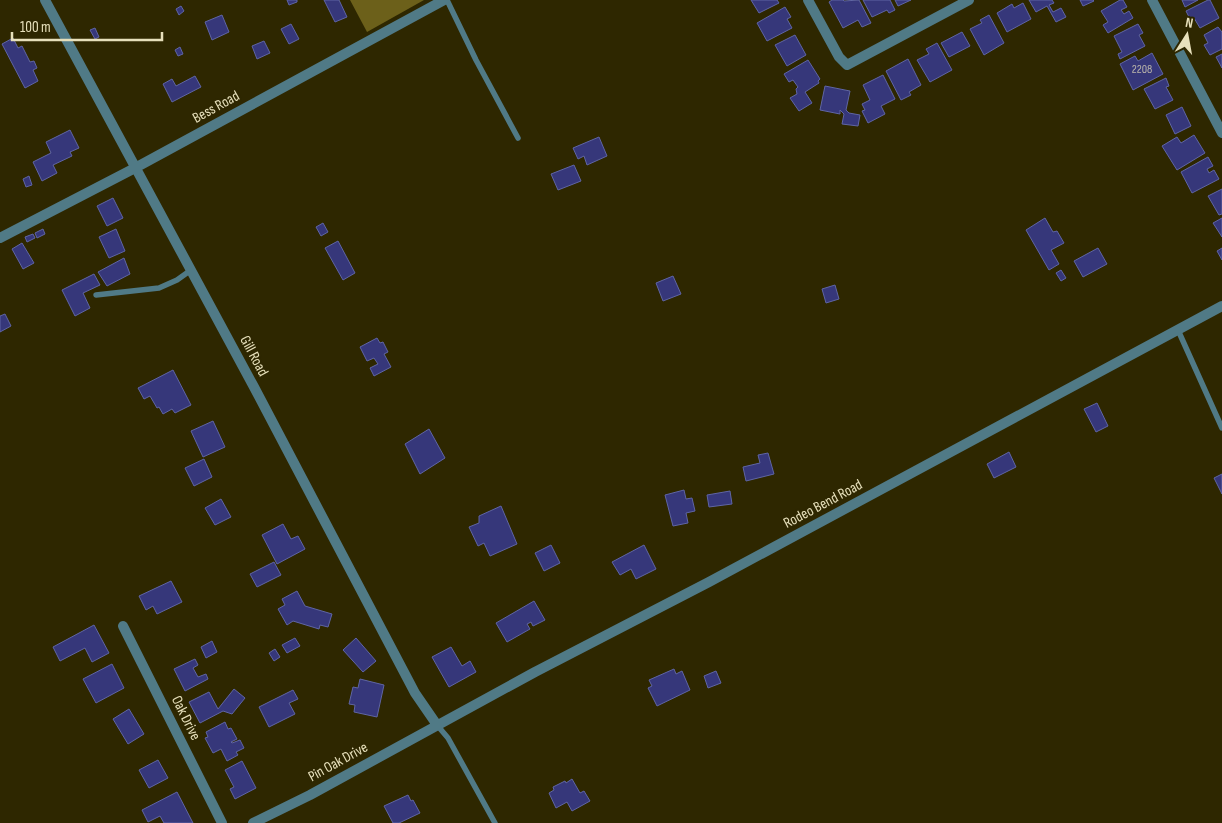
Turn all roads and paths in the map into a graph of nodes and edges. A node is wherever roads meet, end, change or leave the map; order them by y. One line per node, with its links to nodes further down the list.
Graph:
1 (45, 0): 8 (street, Gill Road)
2 (446, 0): 7 (lane); 8 (street, Bess Road)
3 (808, 0): 4 (street)
4 (969, 0)
5 (1152, 0): 6 (street)
6 (1222, 132)
7 (518, 138)
8 (135, 168): 9 (street, Bess Road); 10 (street, Gill Road)
9 (0, 238)
10 (191, 270): 11 (lane); 16 (street, Gill Road)
11 (96, 295)
12 (1222, 306): 13 (street, Rodeo Bend Road)
13 (1178, 330): 14 (lane); 16 (street, Rodeo Bend Road)
14 (1222, 428)
15 (124, 626): 17 (street, Oak Drive)
16 (437, 725): 18 (street, Pin Oak Drive); 19 (lane)
17 (222, 823)
18 (253, 823)
19 (495, 823)

